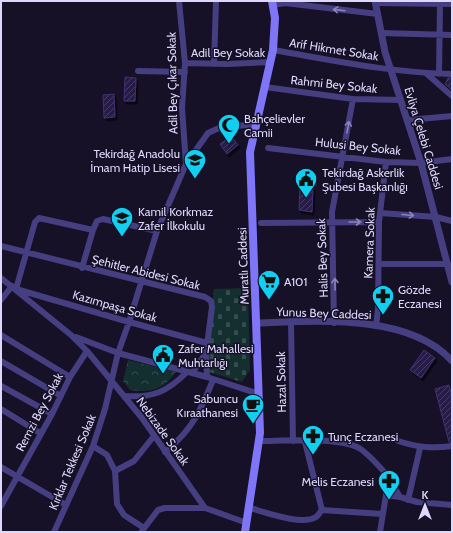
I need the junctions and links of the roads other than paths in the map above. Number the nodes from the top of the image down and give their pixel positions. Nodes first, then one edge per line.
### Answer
1 (179, 1) edge
2 (216, 1) edge
3 (375, 2) edge
4 (272, 3) edge
5 (452, 4) edge
6 (440, 5) junction
7 (378, 14) junction
8 (381, 34) junction
9 (452, 35) edge
10 (439, 36) junction
11 (273, 50) junction
12 (271, 62) junction
13 (185, 63) junction
14 (214, 64) junction
15 (390, 69) junction
16 (138, 71) dead end
17 (184, 72) junction
18 (427, 74) junction
19 (439, 74) junction
20 (452, 74) edge
21 (265, 87) junction
22 (452, 96) edge
23 (353, 99) junction
24 (400, 100) junction
25 (452, 116) edge
26 (408, 120) junction
27 (256, 124) junction
28 (268, 148) dead end
29 (343, 155) junction
30 (452, 159) edge
31 (386, 162) junction
32 (421, 163) junction
33 (186, 164) junction
34 (380, 213) junction
35 (436, 217) junction
36 (452, 221) edge
37 (331, 222) junction
38 (379, 222) junction
39 (261, 223) dead end
40 (93, 230) junction
41 (157, 231) junction
42 (1, 246) edge
43 (27, 253) junction
44 (380, 264) junction
45 (448, 264) junction
46 (82, 268) junction
47 (1, 278) edge
48 (141, 282) junction
49 (452, 282) edge
50 (14, 288) junction
51 (1, 300) edge
52 (130, 322) junction
53 (291, 322) junction
54 (257, 323) junction
55 (334, 323) junction
56 (376, 326) junction
57 (1, 335) edge
58 (71, 335) junction
59 (207, 343) junction
60 (87, 351) junction
61 (118, 353) junction
62 (206, 353) junction
63 (452, 360) edge
64 (1, 361) edge
65 (190, 373) junction
66 (70, 377) junction
67 (210, 379) junction
68 (112, 383) junction
69 (1, 386) edge
70 (259, 394) junction
71 (61, 396) junction
72 (124, 396) junction
73 (1, 409) edge
74 (52, 414) junction
75 (40, 433) junction
76 (154, 436) junction
77 (259, 441) junction
78 (293, 441) junction
79 (398, 441) dead end
80 (305, 442) junction
81 (93, 446) junction
82 (452, 446) edge
83 (420, 448) junction
84 (165, 452) junction
85 (1, 467) edge
86 (115, 471) junction
87 (386, 474) junction
88 (17, 477) junction
89 (386, 495) junction
90 (400, 497) junction
91 (408, 500) junction
92 (66, 505) junction
93 (452, 505) edge
94 (1, 506) edge
95 (204, 508) junction
96 (250, 508) junction
97 (322, 510) junction
98 (382, 514) junction
99 (247, 523) junction
100 (143, 530) edge
101 (54, 532) edge
102 (245, 532) edge
103 (380, 532) edge

1 - 13 street, Adil Bey Çıkar Sokak
2 - 14 street
3 - 6 street
3 - 7 street, Evliya Çelebi Caddesi
7 -> 4 street
4 - 11 main road, Muratlı Caddesi
5 - 6 street
6 - 10 street
7 - 8 street, Evliya Çelebi Caddesi
8 - 10 street
8 - 15 street, Evliya Çelebi Caddesi
9 - 10 street
10 - 19 street
11 - 12 main road, Muratlı Caddesi
11 - 15 street, Arif Hikmet Sokak
12 - 14 street, Adil Bey Sokak
12 - 21 main road, Muratlı Caddesi
13 - 14 street, Adil Bey Sokak
13 - 17 street, Adil Bey Çıkar Sokak
15 - 18 street, Arif Hikmet Sokak
15 - 24 street, Evliya Çelebi Caddesi
16 - 17 street
17 - 33 street, Adil Bey Çıkar Sokak
18 - 19 street, Arif Hikmet Sokak
18 - 22 street
19 - 20 street, Arif Hikmet Sokak
21 - 23 street, Rahmi Bey Sokak
21 - 27 main road, Muratlı Caddesi
23 - 24 street, Rahmi Bey Sokak
29 -> 23 street, Halis Bey Sokak
24 - 26 street, Evliya Çelebi Caddesi
25 - 26 street
26 - 32 street, Evliya Çelebi Caddesi
27 - 33 street, Adil Bey Çıkar Sokak
27 - 54 main road, Muratlı Caddesi
28 - 29 street, Hulusi Bey Sokak
29 - 31 street, Hulusi Bey Sokak
29 - 37 street, Halis Bey Sokak
30 - 32 street, Hulusi Bey Sokak
31 - 32 street, Hulusi Bey Sokak
31 - 34 street, Kamera Sokak
32 - 35 street, Evliya Çelebi Caddesi
33 - 41 street, Adil Bey Çıkar Sokak
34 -> 35 street
34 - 38 street, Kamera Sokak
35 - 36 street
35 - 45 street, Evliya Çelebi Caddesi
37 -> 38 street
37 - 39 street
55 -> 37 street, Halis Bey Sokak
38 - 44 street, Kamera Sokak
40 - 41 street
40 - 43 street
40 - 46 street
41 - 48 street, Adil Bey Çıkar Sokak
42 - 43 street, Şehitler Abidesi Sokak
43 - 46 street, Şehitler Abidesi Sokak
43 - 50 street
44 - 45 street
44 - 56 street, Kamera Sokak
45 - 49 street, Evliya Çelebi Caddesi
46 - 48 street, Şehitler Abidesi Sokak
47 - 50 street
48 - 52 street, Adil Bey Çıkar Sokak
48 - 59 street, Şehitler Abidesi Sokak
50 - 51 street
50 - 52 street, Kazımpaşa Sokak
50 - 58 street
52 - 59 street, Kazımpaşa Sokak
52 - 61 street, Adil Bey Çıkar Sokak
53 - 54 street, Yunus Bey Caddesi
53 - 55 street, Yunus Bey Caddesi
53 - 78 street, Hazal Sokak
54 - 70 main road, Muratlı Caddesi
55 - 56 street, Yunus Bey Caddesi
56 - 63 street, Yunus Bey Caddesi
57 - 66 street
58 - 60 street, Nebizade Sokak
58 - 61 street
59 - 62 street, Şehitler Abidesi Sokak
60 - 66 street, Remzi Bey Sokak
60 - 68 street, Nebizade Sokak
61 - 65 street
61 - 68 street, Kırklar Tekkesi Sokak
62 - 65 street
62 - 67 street, Şehitler Abidesi Sokak
64 - 71 street
65 - 67 street
65 - 72 street
66 - 71 street, Remzi Bey Sokak
67 - 70 street
67 - 84 street
68 - 72 street, Nebizade Sokak
68 - 81 street, Kırklar Tekkesi Sokak
69 - 74 street
70 - 77 main road, Muratlı Caddesi
71 - 74 street, Remzi Bey Sokak
72 - 76 street, Nebizade Sokak
73 - 75 street
74 - 75 street, Remzi Bey Sokak
75 - 88 street, Remzi Bey Sokak
76 - 84 street, Nebizade Sokak
76 - 86 street
77 - 78 street
77 - 96 main road, Muratlı Caddesi
78 - 80 street
79 - 83 street
80 - 87 street
80 - 97 street
81 - 86 street
81 - 92 street, Kırklar Tekkesi Sokak
82 - 83 street
83 - 91 street
84 - 95 street, Nebizade Sokak
85 - 88 street
86 - 100 street
87 - 89 street
87 - 90 street
88 - 92 street
88 - 94 street, Remzi Bey Sokak
89 - 90 street
89 - 98 street
90 - 91 street
91 - 93 street
92 - 101 street, Kırklar Tekkesi Sokak
95 - 99 street
95 - 100 street
96 - 97 street
96 - 99 main road, Muratlı Caddesi
97 - 98 street
98 - 103 street
99 - 102 main road, Muratlı Caddesi

